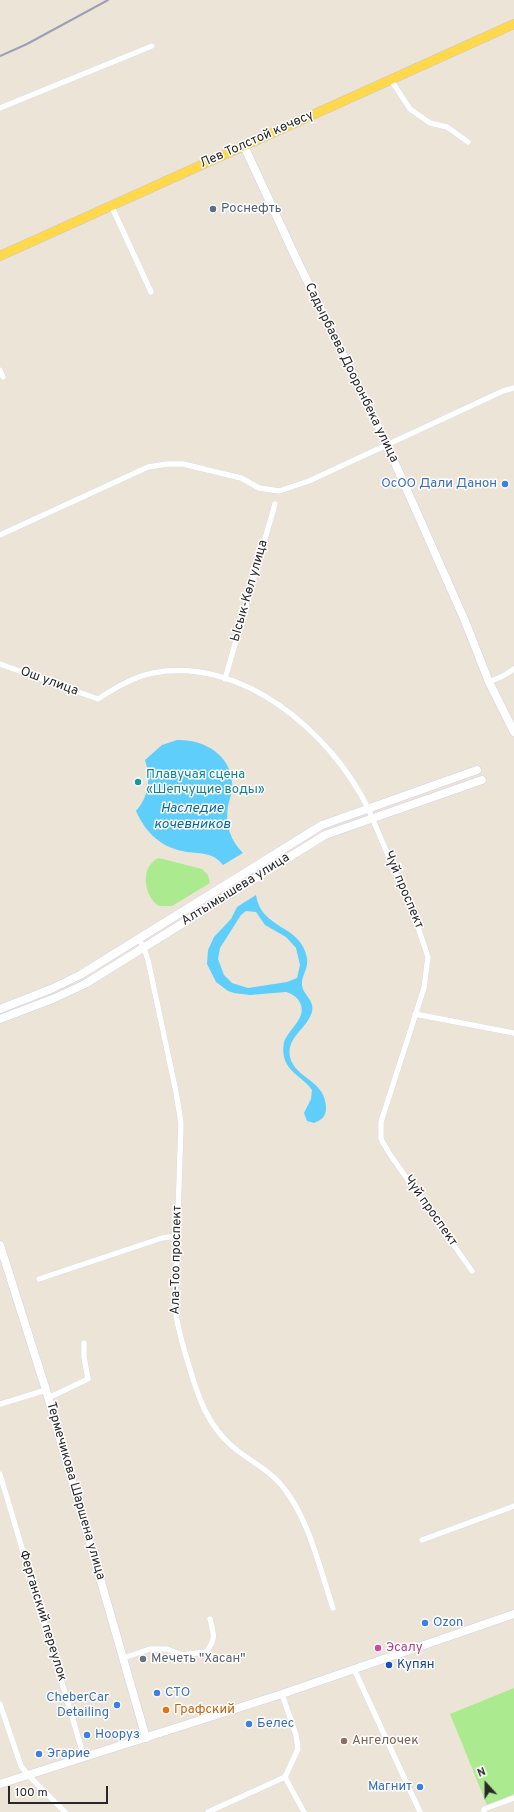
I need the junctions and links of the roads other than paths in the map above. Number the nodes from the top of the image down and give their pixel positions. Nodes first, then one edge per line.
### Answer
1 (514, 24) edge
2 (152, 46) dead end
3 (391, 80) junction
4 (0, 108) edge
5 (468, 142) dead end
6 (244, 146) junction
7 (111, 205) junction
8 (0, 256) edge
9 (152, 292) dead end
10 (0, 370) edge
11 (3, 377) dead end
12 (514, 388) edge
13 (387, 445) junction
14 (275, 504) dead end
15 (0, 535) edge
16 (0, 664) edge
17 (514, 669) edge
18 (225, 679) junction
19 (490, 682) junction
20 (98, 699) joint
21 (514, 732) edge
22 (477, 770) dead end
23 (482, 780) dead end
24 (368, 808) junction
25 (372, 818) junction
26 (139, 939) junction
27 (144, 948) junction
28 (0, 1009) edge
29 (415, 1014) junction
30 (0, 1019) edge
31 (514, 1034) edge
32 (177, 1236) junction
33 (0, 1245) edge
34 (472, 1271) dead end
35 (39, 1279) dead end
36 (84, 1343) dead end
37 (47, 1394) junction
38 (0, 1404) edge
39 (0, 1474) edge
40 (514, 1506) edge
41 (422, 1540) dead end
42 (333, 1608) dead end
43 (514, 1614) edge
44 (210, 1619) dead end
45 (122, 1658) junction
46 (354, 1669) junction
47 (282, 1694) junction
48 (0, 1704) edge
49 (146, 1738) junction
50 (84, 1758) junction
51 (28, 1775) junction
52 (285, 1777) junction
53 (0, 1784) edge
54 (514, 1798) edge
55 (65, 1812) edge
56 (208, 1812) edge
57 (304, 1812) edge
58 (420, 1812) edge
59 (484, 1812) edge

1 - 3 main road, Лев Толстой көчөсү
2 - 4 street
3 - 5 street
3 - 6 main road, Лев Толстой көчөсү
6 - 7 main road, Лев Толстой көчөсү
6 - 13 street, Садырбаева Дооронбека улица
7 - 8 main road, Лев Толстой көчөсү
7 - 9 street
10 - 11 street
12 - 13 street
13 - 15 street
13 - 19 street, Садырбаева Дооронбека улица
14 - 18 street, Ысык-Көл улица
16 - 20 street, Ош улица
17 - 19 street
18 - 20 street, Чүй проспект
18 - 24 street, Чүй проспект
19 - 21 street, Садырбаева Дооронбека улица
22 - 24 street, Алтымышева улица
23 - 25 street, Алтымышева улица
24 - 25 street, Чүй проспект
24 - 26 street, Алтымышева улица
25 - 27 street, Алтымышева улица
25 - 29 street, Чүй проспект
26 - 27 street, Ала-Тоо проспект
26 - 28 street, Алтымышева улица
27 - 30 street, Алтымышева улица
27 - 32 street, Ала-Тоо проспект
29 - 31 street
29 - 34 street, Чүй проспект
32 - 35 street
32 - 42 street, Ала-Тоо проспект
33 - 37 street, Термечикова Шаршена улица
36 - 37 street
37 - 38 street
37 - 45 street, Термечикова Шаршена улица
39 - 50 street, Ферганский переулок
40 - 41 street
43 - 46 street
44 - 45 street
45 - 49 street, Термечикова Шаршена улица
46 - 47 street
46 - 58 street
47 - 49 street
47 - 52 street
48 - 51 street
49 - 50 street
50 - 51 street
51 - 53 street
51 - 55 street
52 - 56 street
52 - 57 street
54 - 59 street

